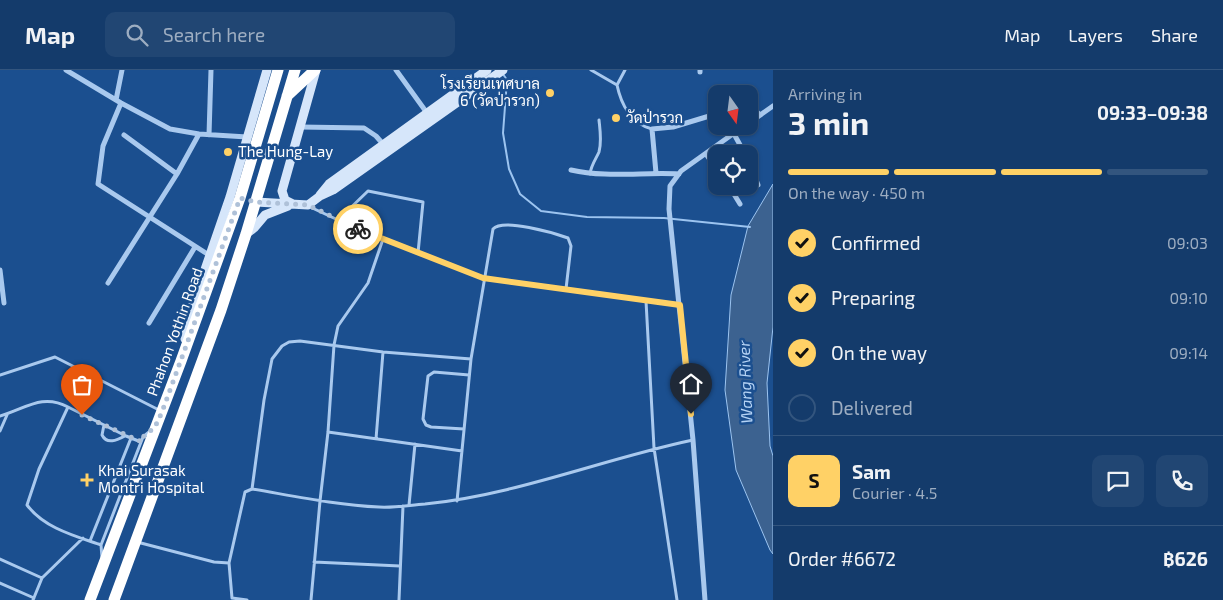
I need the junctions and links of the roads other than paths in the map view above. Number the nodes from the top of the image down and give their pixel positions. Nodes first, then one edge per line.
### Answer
1 (66, 70) edge
2 (122, 70) edge
3 (211, 70) edge
4 (267, 70) edge
5 (278, 70) edge
6 (295, 70) edge
7 (316, 70) edge
8 (396, 70) edge
9 (487, 70) edge
10 (591, 70) edge
11 (625, 70) edge
12 (501, 72) edge
13 (617, 86) junction
14 (287, 97) junction
15 (119, 102) junction
16 (773, 106) edge
17 (427, 113) junction
18 (760, 115) edge
19 (708, 116) edge
20 (599, 120) dead end
21 (299, 127) junction
22 (652, 129) junction
23 (124, 134) dead end
24 (199, 134) junction
25 (406, 134) junction
26 (209, 135) junction
27 (733, 135) edge
28 (248, 138) junction
29 (383, 144) junction
30 (706, 154) junction
31 (708, 157) edge
32 (571, 170) dead end
33 (656, 173) junction
34 (177, 174) junction
35 (590, 174) junction
36 (679, 174) junction
37 (734, 195) edge
38 (320, 196) junction
39 (240, 198) junction
40 (256, 202) junction
41 (293, 204) junction
42 (740, 204) dead end
43 (308, 205) junction
44 (149, 218) junction
45 (338, 220) junction
46 (246, 234) junction
47 (383, 239) junction
48 (195, 247) junction
49 (418, 253) junction
50 (208, 255) junction
51 (0, 270) edge
52 (483, 278) junction
53 (108, 283) dead end
54 (566, 289) junction
55 (646, 301) junction
56 (4, 303) dead end
57 (680, 305) junction
58 (150, 323) dead end
59 (334, 345) junction
60 (383, 352) junction
61 (471, 359) junction
62 (181, 361) junction
63 (0, 374) edge
64 (469, 375) junction
65 (68, 407) junction
66 (162, 412) junction
67 (7, 414) junction
68 (0, 416) edge
69 (104, 425) junction
70 (155, 427) junction
71 (464, 429) junction
72 (0, 431) edge
73 (328, 432) junction
74 (126, 436) junction
75 (131, 438) junction
76 (376, 439) junction
77 (693, 440) junction
78 (142, 442) junction
79 (415, 444) junction
80 (654, 448) junction
81 (462, 451) junction
82 (252, 489) junction
83 (320, 501) junction
84 (457, 501) junction
85 (409, 505) junction
86 (403, 506) junction
87 (83, 538) junction
88 (90, 541) junction
89 (136, 542) junction
90 (101, 545) junction
91 (0, 559) edge
92 (314, 562) junction
93 (228, 563) junction
94 (400, 566) junction
95 (102, 567) junction
96 (42, 578) junction
97 (0, 583) edge
98 (33, 599) edge
99 (90, 600) edge
100 (114, 600) edge
101 (246, 600) edge
102 (311, 600) edge
103 (399, 600) edge
104 (677, 600) edge
105 (705, 600) edge

1 - 15 street
2 - 15 street
3 - 26 street
4 - 28 main road
5 - 39 highway, Phahon Yothin Road
6 - 14 highway
7 - 14 highway
7 - 21 main road
8 - 17 street
9 - 17 main road
10 - 13 lane
11 - 13 lane
12 - 25 main road
13 - 22 lane
14 - 40 highway
15 - 24 street
15 - 44 street
16 - 18 street
17 - 25 main road
19 - 22 street
20 - 35 lane
21 - 29 street
21 - 41 main road
22 - 33 street
23 - 34 street
24 - 26 street
24 - 34 street
25 - 29 main road
25 - 38 main road
26 - 28 street
27 - 30 street
28 - 50 main road
29 - 38 main road
30 - 31 street
30 - 36 street
32 - 35 street
33 - 35 street
33 - 36 street
34 - 44 street
36 - 57 street
37 - 42 street
38 - 43 main road
39 - 40 highway
39 - 62 highway, Phahon Yothin Road
40 - 41 main road
40 - 46 highway
41 - 43 main road
41 - 46 main road
43 - 45 lane
44 - 48 street
44 - 53 street
45 - 47 lane
45 - 49 lane
46 - 89 highway
47 - 49 lane
47 - 59 lane
48 - 50 street
48 - 58 street
49 - 52 lane
50 - 62 main road
51 - 56 street
52 - 54 lane
52 - 54 lane
52 - 61 lane
54 - 55 lane
55 - 57 lane
55 - 80 lane
57 - 77 street
59 - 60 lane
59 - 73 lane
59 - 82 lane
60 - 61 lane
60 - 76 lane
61 - 64 lane
62 - 66 highway, Phahon Yothin Road
63 - 66 lane
64 - 71 lane
64 - 71 lane
65 - 67 lane
65 - 69 lane
65 - 87 lane
66 - 70 highway, Phahon Yothin Road
67 - 68 lane
67 - 72 lane
69 - 74 lane
69 - 74 lane
70 - 78 lane
70 - 95 highway, Phahon Yothin Road
71 - 81 lane
73 - 76 lane
73 - 83 lane
74 - 75 lane
75 - 78 lane
75 - 88 lane
76 - 79 lane
77 - 80 lane
77 - 105 street
78 - 90 lane
79 - 81 lane
79 - 85 lane
80 - 84 lane
80 - 104 lane
81 - 84 lane
82 - 83 lane
82 - 93 lane
83 - 86 lane
83 - 92 lane
84 - 85 lane
85 - 86 lane
86 - 94 lane
87 - 88 lane
87 - 96 lane
88 - 90 lane
89 - 93 lane
89 - 100 highway
90 - 95 lane
91 - 96 lane
92 - 94 lane
92 - 102 lane
93 - 101 lane
94 - 103 lane
95 - 99 highway, Phahon Yothin Road
96 - 98 lane
97 - 98 lane

